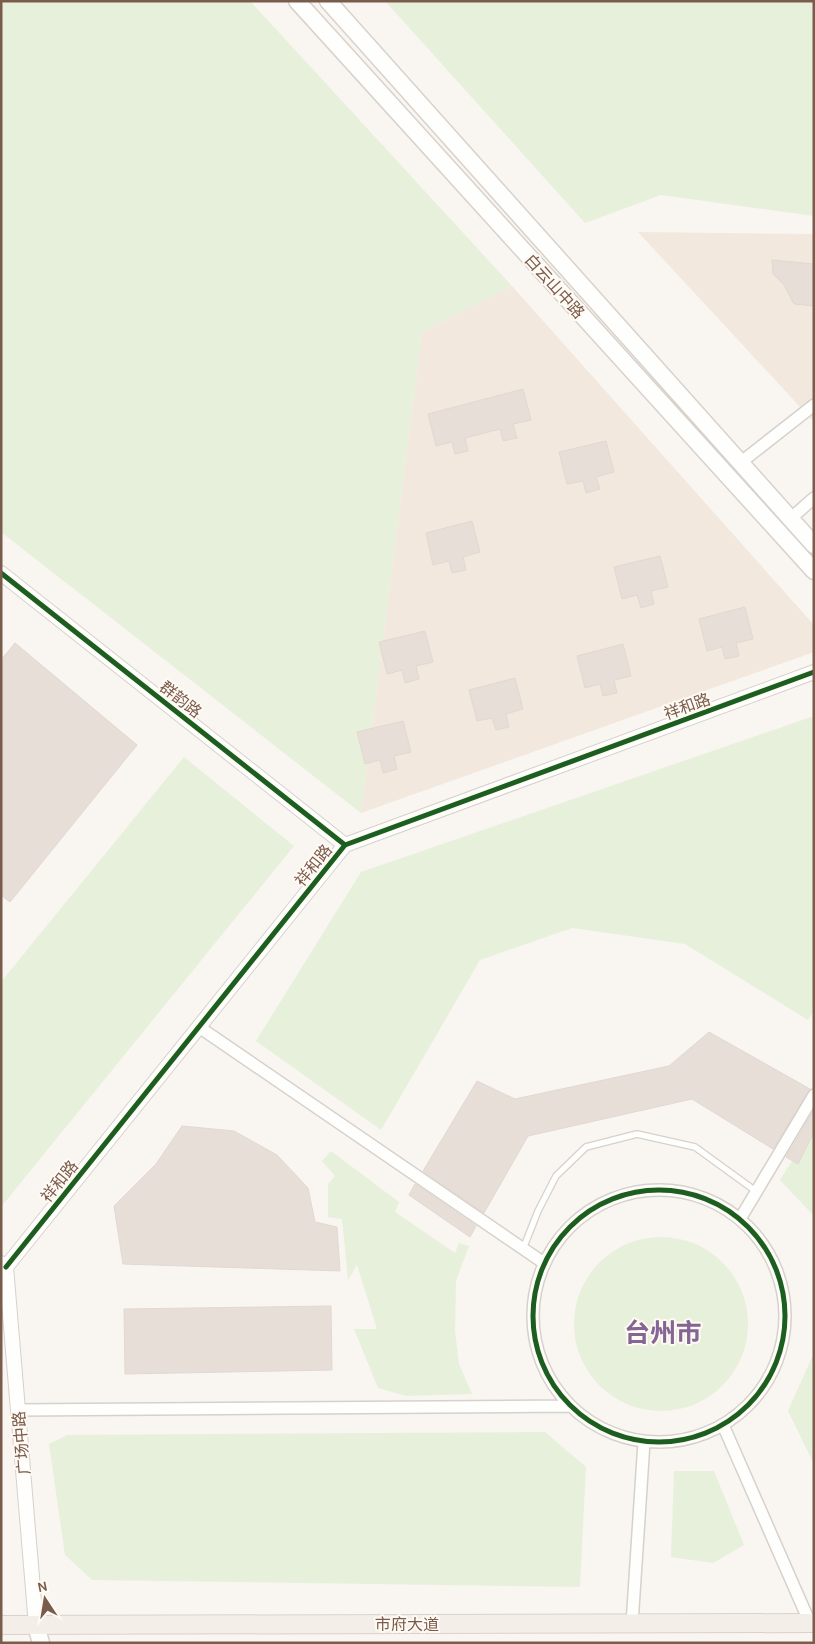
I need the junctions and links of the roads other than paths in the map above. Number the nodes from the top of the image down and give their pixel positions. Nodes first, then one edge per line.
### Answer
1 (297, 1) edge
2 (328, 1) edge
3 (814, 404) edge
4 (740, 463) junction
5 (814, 498) edge
6 (790, 519) junction
7 (814, 545) edge
8 (814, 570) edge
9 (3, 577) edge
10 (814, 672) edge
11 (345, 845) junction
12 (199, 1027) junction
13 (814, 1095) edge
14 (757, 1192) junction
15 (740, 1219) junction
16 (523, 1250) junction
17 (544, 1263) junction
18 (4, 1265) edge
19 (569, 1406) junction
20 (18, 1410) junction
21 (723, 1425) junction
22 (644, 1442) junction
23 (812, 1623) edge
24 (632, 1624) junction
25 (1, 1625) edge
26 (36, 1625) junction
27 (33, 1643) edge
28 (41, 1643) edge

1 - 8 main road, 白云山中路
2 - 4 main road, 白云山中路
3 - 4 street
4 - 6 main road, 白云山中路
5 - 6 street
6 - 7 main road, 白云山中路
9 - 11 street, 群韵路
10 - 11 street, 祥和路
11 - 12 street, 祥和路
12 - 16 street
12 - 18 street, 祥和路
13 - 14 street
14 - 15 street
14 - 16 lane
15 - 17 street
15 - 21 street
16 - 17 street
17 - 19 street
18 - 20 street, 广场中路
19 - 20 street
19 - 22 street
20 - 26 street, 广场中路
21 - 22 street
21 - 23 street
22 - 24 street
23 - 24 main road, 市府大道
24 - 26 main road, 市府大道
25 - 26 main road, 市府大道
26 - 27 main road
26 - 28 main road

